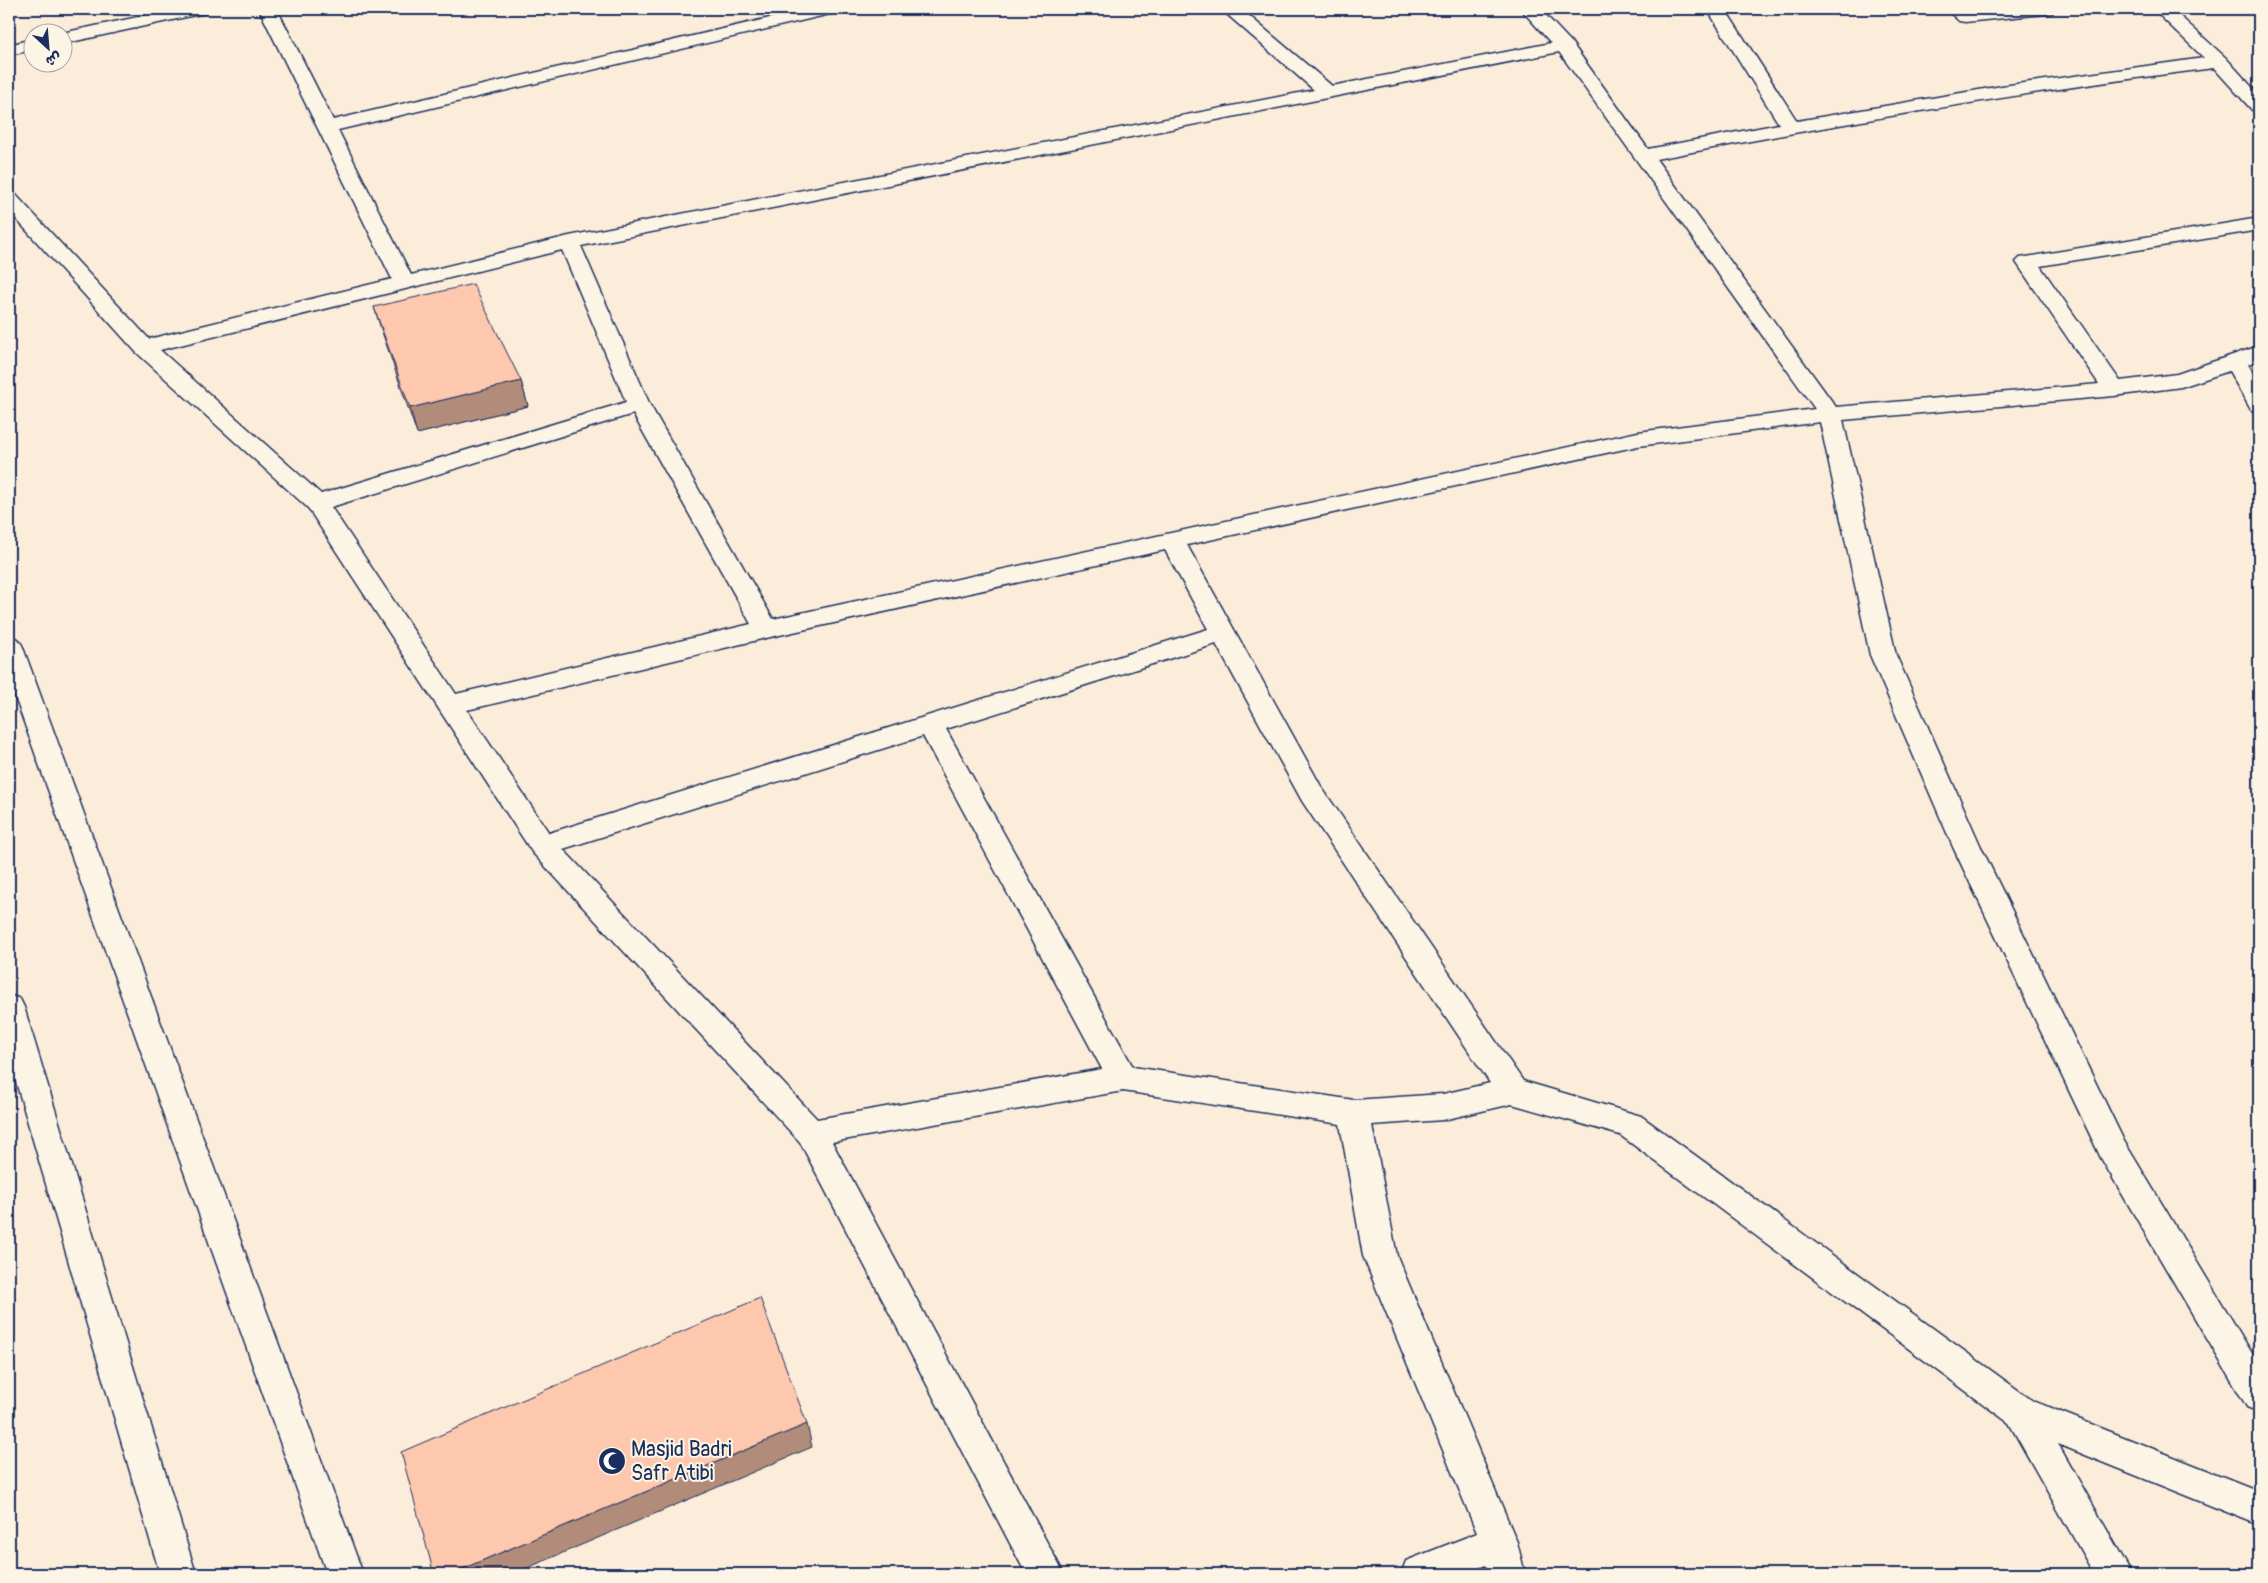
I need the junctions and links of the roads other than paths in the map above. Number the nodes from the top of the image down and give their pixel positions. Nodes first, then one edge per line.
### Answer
1 (200, 9) edge
2 (268, 9) edge
3 (830, 9) edge
4 (1230, 9) edge
5 (1530, 9) edge
6 (1716, 9) edge
7 (1955, 9) edge
8 (2046, 9) edge
9 (2162, 9) edge
10 (72, 37) edge
11 (1564, 46) junction
12 (22, 47) edge
13 (9, 50) edge
14 (2219, 62) junction
15 (1328, 92) junction
16 (2259, 106) edge
17 (1791, 126) junction
18 (326, 127) junction
19 (1642, 156) junction
20 (9, 199) edge
21 (2259, 224) edge
22 (569, 242) junction
23 (405, 283) junction
24 (144, 347) junction
25 (2259, 353) edge
26 (2235, 361) junction
27 (2114, 389) junction
28 (639, 406) junction
29 (2259, 406) edge
30 (1830, 414) junction
31 (317, 504) junction
32 (1172, 541) junction
33 (766, 629) junction
34 (1223, 633) junction
35 (9, 645) edge
36 (449, 705) junction
37 (931, 726) junction
38 (542, 845) junction
39 (9, 1007) edge
40 (1123, 1078) junction
41 (1512, 1091) junction
42 (1354, 1113) junction
43 (810, 1133) junction
44 (2259, 1396) edge
45 (2021, 1412) junction
46 (2259, 1508) edge
47 (1503, 1558) edge
48 (178, 1574) edge
49 (345, 1574) edge
50 (1046, 1574) edge
51 (1419, 1574) edge
52 (2114, 1574) edge

1 - 10 street
2 - 18 street
3 - 18 street
4 - 15 street
5 - 11 street
6 - 17 street
7 - 8 street
9 - 14 street
11 - 15 street
11 - 19 street
12 - 13 street
14 - 16 street
14 - 17 street
15 - 22 street
17 - 19 street
18 - 23 street
19 - 30 street
20 - 24 street
21 - 27 street
22 - 23 street
22 - 28 street
23 - 24 street
24 - 31 street
25 - 26 street
26 - 27 street
26 - 29 street
27 - 30 street
28 - 31 street
28 - 33 street
30 - 32 street
30 - 44 street
31 - 36 street
32 - 33 street
32 - 34 street
33 - 36 street
34 - 37 street
34 - 41 street
35 - 49 street
36 - 38 street
37 - 38 street
37 - 40 street
38 - 43 street
39 - 48 street
40 - 42 street
40 - 43 street
41 - 42 street
41 - 45 street
42 - 47 street
43 - 50 street
45 - 46 street
45 - 52 street
47 - 51 street

